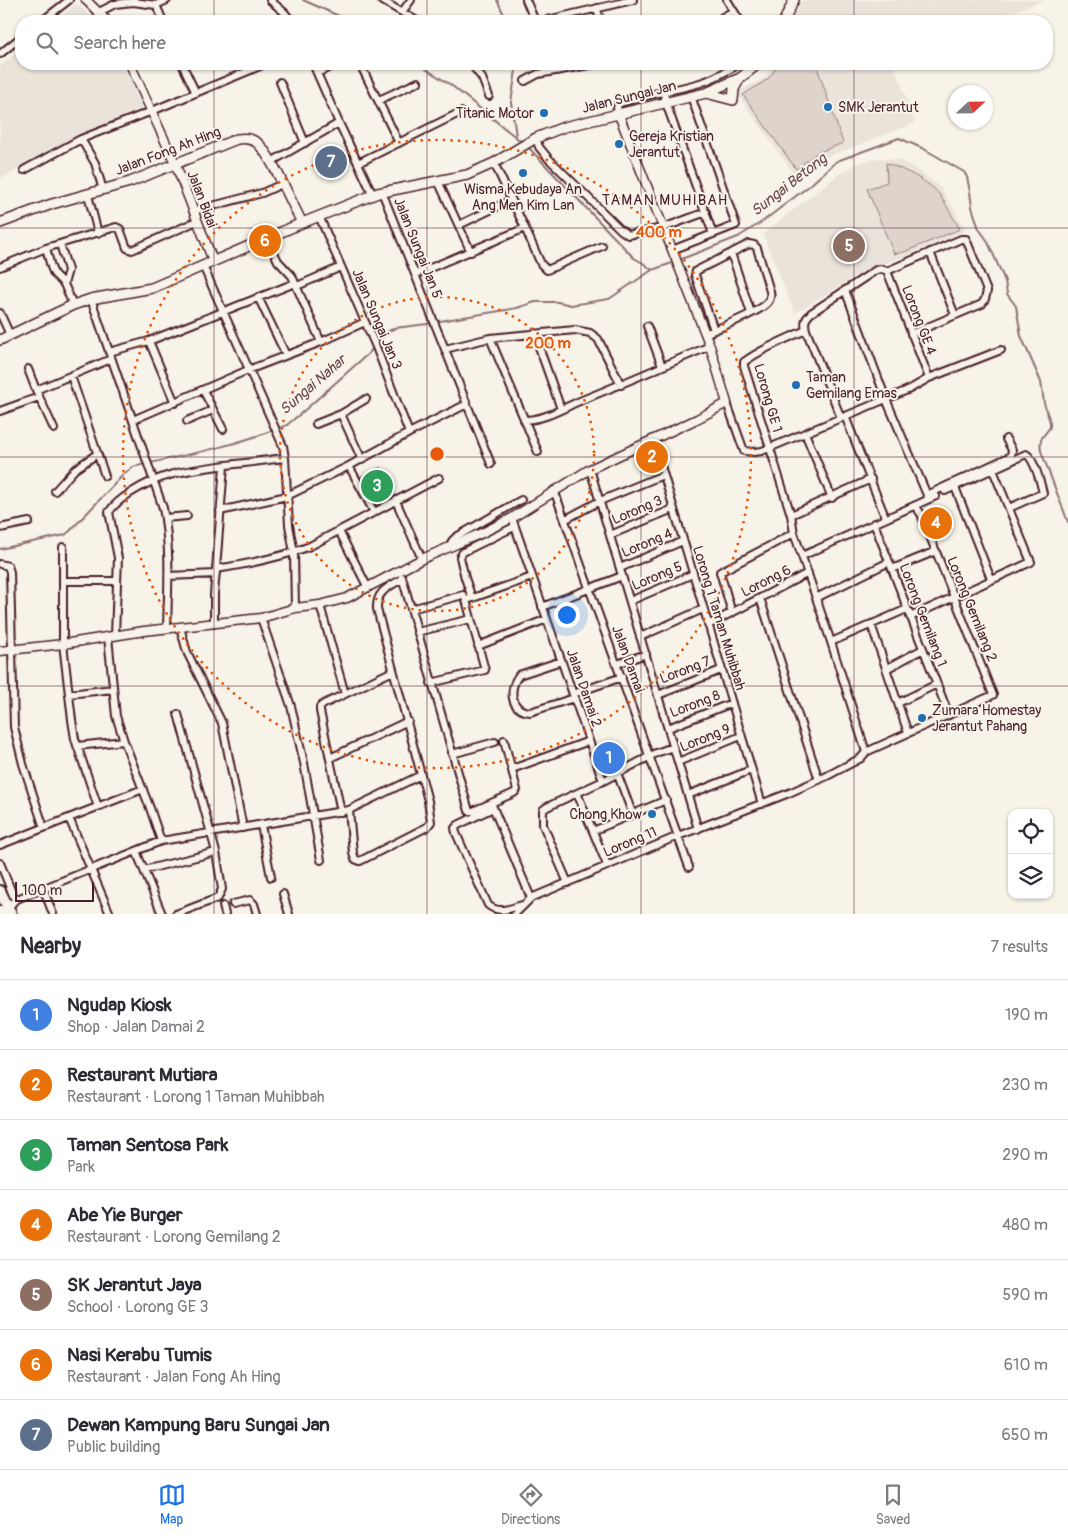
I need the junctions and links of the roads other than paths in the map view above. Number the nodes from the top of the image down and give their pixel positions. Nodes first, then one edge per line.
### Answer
1 (69, 0) edge
2 (86, 0) edge
3 (167, 0) edge
4 (270, 0) edge
5 (381, 0) edge
6 (411, 0) edge
7 (526, 0) edge
8 (633, 0) edge
9 (727, 0) edge
10 (794, 0) edge
11 (134, 1) edge
12 (107, 3) edge
13 (156, 5) junction
14 (597, 8) junction
15 (733, 11) junction
16 (99, 12) junction
17 (402, 12) junction
18 (50, 15) edge
19 (102, 15) edge
20 (160, 15) edge
21 (286, 15) edge
22 (407, 15) edge
23 (532, 15) edge
24 (568, 15) edge
25 (599, 15) edge
26 (726, 15) edge
27 (736, 15) edge
28 (787, 15) edge
29 (15, 42) edge
30 (0, 54) edge
31 (133, 70) edge
32 (185, 70) edge
33 (245, 70) edge
34 (316, 70) edge
35 (324, 70) edge
36 (363, 70) edge
37 (476, 70) edge
38 (561, 70) edge
39 (728, 70) edge
40 (750, 70) edge
41 (317, 73) junction
42 (740, 78) junction
43 (525, 81) dead end
44 (280, 82) dead end
45 (418, 82) dead end
46 (664, 92) junction
47 (196, 93) junction
48 (706, 93) junction
49 (489, 96) dead end
50 (691, 96) junction
51 (379, 100) junction
52 (666, 103) junction
53 (152, 111) junction
54 (461, 112) dead end
55 (619, 114) junction
56 (339, 123) junction
57 (81, 139) junction
58 (534, 139) junction
59 (305, 143) junction
60 (399, 143) junction
61 (271, 162) junction
62 (175, 163) junction
63 (358, 163) junction
64 (494, 163) junction
65 (24, 170) dead end
66 (438, 182) junction
67 (282, 184) junction
68 (103, 190) junction
69 (378, 193) junction
70 (88, 194) junction
71 (511, 200) junction
72 (193, 211) junction
73 (706, 212) junction
74 (319, 216) junction
75 (197, 221) junction
76 (0, 223) edge
77 (302, 223) junction
78 (459, 225) junction
79 (525, 228) junction
80 (663, 228) junction
81 (98, 233) junction
82 (714, 234) junction
83 (267, 238) junction
84 (60, 244) junction
85 (602, 246) dead end
86 (46, 248) junction
87 (673, 251) junction
88 (471, 252) junction
89 (930, 252) junction
90 (731, 253) junction
91 (213, 261) junction
92 (203, 266) junction
93 (0, 267) edge
94 (341, 267) junction
95 (887, 271) junction
96 (416, 274) junction
97 (64, 284) junction
98 (296, 284) junction
99 (845, 290) junction
100 (91, 298) junction
101 (258, 298) junction
102 (74, 305) junction
103 (222, 312) junction
104 (0, 313) edge
105 (751, 313) junction
106 (955, 315) junction
107 (365, 322) junction
108 (647, 326) dead end
109 (714, 330) junction
110 (806, 330) junction
111 (534, 333) junction
112 (705, 334) junction
113 (911, 334) junction
114 (10, 335) junction
115 (490, 338) junction
116 (0, 340) edge
117 (150, 341) junction
118 (321, 342) junction
119 (710, 346) junction
120 (445, 348) junction
121 (1001, 350) dead end
122 (110, 355) junction
123 (286, 355) junction
124 (662, 366) junction
125 (28, 369) dead end
126 (248, 370) junction
127 (71, 376) junction
128 (929, 378) junction
129 (621, 385) junction
130 (36, 390) junction
131 (203, 390) junction
132 (39, 397) junction
133 (366, 399) dead end
134 (886, 399) junction
135 (175, 403) junction
136 (727, 403) junction
137 (467, 404) junction
138 (561, 409) junction
139 (213, 410) junction
140 (0, 411) edge
141 (341, 414) junction
142 (843, 417) junction
143 (133, 420) junction
144 (524, 420) junction
145 (187, 421) dead end
146 (316, 424) dead end
147 (54, 429) dead end
148 (223, 429) dead end
149 (409, 433) junction
150 (805, 433) junction
151 (1006, 439) dead end
152 (653, 440) junction
153 (769, 448) junction
154 (538, 452) dead end
155 (97, 454) junction
156 (285, 458) junction
157 (362, 460) junction
158 (491, 464) dead end
159 (224, 466) junction
160 (349, 466) junction
161 (590, 469) junction
162 (993, 470) junction
163 (663, 475) junction
164 (105, 476) dead end
165 (438, 478) dead end
166 (871, 479) junction
167 (153, 481) junction
168 (955, 486) junction
169 (554, 490) junction
170 (55, 491) dead end
171 (287, 496) junction
172 (832, 498) junction
173 (522, 500) dead end
174 (396, 501) junction
175 (600, 501) junction
176 (914, 506) junction
177 (673, 508) junction
178 (1009, 508) junction
179 (220, 511) junction
180 (374, 512) junction
181 (884, 514) dead end
182 (791, 515) junction
183 (187, 516) dead end
184 (165, 518) junction
185 (512, 518) junction
186 (566, 519) junction
187 (29, 522) dead end
188 (874, 524) junction
189 (514, 527) junction
190 (0, 528) edge
191 (339, 532) junction
192 (794, 534) junction
193 (610, 535) junction
194 (683, 541) junction
195 (450, 546) junction
196 (63, 547) dead end
197 (936, 552) junction
198 (294, 553) junction
199 (802, 556) junction
200 (422, 559) junction
201 (0, 564) edge
202 (890, 565) junction
203 (620, 568) junction
204 (216, 572) junction
205 (808, 573) junction
206 (693, 574) junction
207 (401, 575) junction
208 (168, 576) junction
209 (622, 576) junction
210 (532, 577) junction
211 (992, 580) junction
212 (64, 581) junction
213 (117, 581) junction
214 (368, 588) junction
215 (590, 589) junction
216 (954, 597) junction
217 (760, 598) junction
218 (816, 598) junction
219 (469, 599) junction
220 (630, 601) junction
221 (320, 605) junction
222 (542, 607) junction
223 (295, 608) junction
224 (411, 609) junction
225 (703, 609) junction
226 (907, 609) junction
227 (732, 613) junction
228 (910, 617) junction
229 (262, 618) junction
230 (471, 619) junction
231 (547, 619) junction
232 (214, 624) junction
233 (871, 624) junction
234 (708, 625) junction
235 (180, 627) junction
236 (167, 628) junction
237 (417, 632) junction
238 (112, 636) junction
239 (640, 637) junction
240 (831, 642) junction
241 (64, 644) junction
242 (478, 646) junction
243 (923, 649) junction
244 (11, 650) junction
245 (0, 651) edge
246 (646, 654) junction
247 (561, 661) junction
248 (617, 664) junction
249 (886, 669) junction
250 (393, 670) junction
251 (722, 670) junction
252 (622, 677) junction
253 (431, 683) junction
254 (937, 684) junction
255 (113, 689) junction
256 (69, 694) junction
257 (345, 694) junction
258 (658, 694) junction
259 (993, 695) joint
260 (573, 696) junction
261 (898, 702) junction
262 (732, 703) junction
263 (178, 714) dead end
264 (949, 715) junction
265 (408, 721) junction
266 (668, 728) junction
267 (908, 733) junction
268 (741, 736) junction
269 (504, 740) dead end
270 (124, 741) junction
271 (589, 741) junction
272 (495, 742) dead end
273 (77, 746) junction
274 (673, 747) junction
275 (866, 752) junction
276 (452, 754) junction
277 (650, 757) junction
278 (330, 758) junction
279 (678, 762) junction
280 (512, 770) junction
281 (751, 770) junction
282 (617, 773) junction
283 (421, 775) junction
284 (819, 780) junction
285 (603, 781) junction
286 (143, 789) junction
287 (577, 793) junction
288 (688, 795) junction
289 (666, 800) junction
290 (762, 804) junction
291 (98, 806) junction
292 (492, 806) junction
293 (349, 810) junction
294 (341, 812) junction
295 (633, 815) junction
296 (312, 817) junction
297 (69, 818) junction
298 (261, 825) junction
299 (44, 828) junction
300 (243, 828) junction
301 (698, 829) junction
302 (593, 832) junction
303 (212, 833) junction
304 (678, 836) junction
305 (160, 841) junction
306 (0, 845) edge
307 (136, 850) junction
308 (216, 852) junction
309 (321, 860) dead end
310 (0, 863) edge
311 (607, 865) junction
312 (689, 867) dead end
313 (90, 869) junction
314 (144, 870) junction
315 (0, 874) edge
316 (271, 877) dead end
317 (6, 880) junction
318 (568, 883) junction
319 (43, 888) junction
320 (0, 891) edge
321 (282, 894) dead end
322 (530, 898) junction
323 (233, 904) dead end
324 (525, 904) junction
325 (223, 906) dead end
326 (7, 910) edge
327 (192, 911) edge
328 (54, 914) edge
329 (110, 914) edge
330 (162, 914) edge
331 (176, 914) edge
332 (225, 914) edge
333 (257, 914) edge
334 (288, 914) edge
335 (514, 914) edge

1 - 18 street
2 - 16 street
3 - 13 street
4 - 21 street
5 - 17 street
6 - 17 street
7 - 23 street
8 - 14 street
9 - 15 street
10 - 28 main road
11 - 12 street
11 - 13 street
12 - 16 street
13 - 20 street
14 - 24 street
14 - 25 street
15 - 26 street
15 - 27 street
16 - 19 street
17 - 22 street
29 - 30 street
31 - 53 street, Jalan Bidai
32 - 47 street
33 - 47 street
34 - 41 street, Jalan Sungai Jan 5
35 - 41 street
36 - 51 street
37 - 49 street
38 - 43 street
39 - 46 street
40 - 42 main road, Jalan Sungai Jan
41 - 56 street, Jalan Sungai Jan 5
42 - 48 main road, Jalan Sungai Jan
42 - 48 main road
44 - 59 street
45 - 51 street
46 - 52 street
46 - 55 street
47 - 53 street
48 - 50 main road, Jalan Sungai Jan
50 - 52 main road, Jalan Sungai Jan
50 - 82 street
51 - 60 street
52 - 55 main road, Jalan Sungai Jan
52 - 73 street
53 - 57 street
53 - 62 street, Jalan Bidai
54 - 60 street
55 - 58 main road, Jalan Sungai Jan
55 - 80 street
56 - 59 street
56 - 63 street, Jalan Sungai Jan 5
57 - 65 street
57 - 68 street
58 - 64 main road, Jalan Sungai Jan
58 - 80 street
59 - 61 street
60 - 63 street
61 - 62 main road, Jalan Fong Ah Hing
61 - 67 main road, Jalan Fong Ah Hing
62 - 68 main road, Jalan Fong Ah Hing
62 - 72 street, Jalan Bidai
63 - 69 street, Jalan Sungai Jan 5
64 - 66 main road, Jalan Sungai Jan
64 - 71 street
66 - 69 main road, Jalan Sungai Jan
66 - 78 street
67 - 72 street
67 - 77 main road, Jalan Fong Ah Hing
68 - 70 main road, Jalan Fong Ah Hing
69 - 74 main road, Jalan Sungai Jan
69 - 96 street, Jalan Sungai Jan 5
70 - 76 main road, Jalan Fong Ah Hing
70 - 81 street
71 - 78 street
71 - 79 street
72 - 75 street, Jalan Bidai
73 - 80 street
73 - 82 street
74 - 77 main road, Jalan Sungai Jan
74 - 94 street, Jalan Sungai Jan 3
75 - 81 street
75 - 91 street, Jalan Bidai
77 - 83 main road, Jalan Sungai Jan
78 - 88 street
79 - 85 street
79 - 88 street
80 - 87 street
81 - 84 street
82 - 87 street
83 - 91 main road, Jalan Sungai Jan
83 - 98 street
84 - 86 street
84 - 97 street
86 - 93 street
86 - 97 street
87 - 112 street
88 - 96 street
89 - 95 street
89 - 106 street
89 - 106 street
90 - 105 street
90 - 105 street
90 - 109 street
91 - 92 main road, Jalan Sungai Jan
92 - 100 main road, Jalan Sungai Jan
92 - 103 street
94 - 98 street
94 - 107 street, Jalan Sungai Jan 3
95 - 99 street
95 - 113 street, Lorong GE 4
96 - 120 street, Jalan Sungai Jan 5
97 - 102 street
98 - 101 street
98 - 118 street
99 - 110 street
99 - 134 street
100 - 102 main road, Jalan Sungai Jan
100 - 122 street
101 - 103 street
101 - 123 street
102 - 114 main road, Jalan Sungai Jan
103 - 117 street
103 - 126 street
104 - 114 street
105 - 109 street
106 - 113 street
107 - 118 street
107 - 149 street, Jalan Sungai Jan 3
108 - 124 street
109 - 112 street
110 - 142 street
110 - 153 street, Lorong GE 1
111 - 115 street
111 - 129 street
111 - 138 street
112 - 119 street
113 - 128 street, Lorong GE 4
114 - 116 main road, Jalan Sungai Jan
115 - 120 street
115 - 144 street
117 - 122 street
117 - 135 street
118 - 123 street
119 - 124 street
119 - 136 street
120 - 137 street, Jalan Sungai Jan 5
121 - 128 street
122 - 127 street
122 - 143 street
123 - 126 street
124 - 129 street
125 - 130 street
126 - 131 street
126 - 156 street
127 - 130 street
127 - 155 street
128 - 134 street
129 - 138 street
130 - 132 street
131 - 135 street
131 - 139 street
132 - 140 street
132 - 147 street
133 - 141 street
134 - 142 street
134 - 151 street
135 - 143 street
136 - 152 street
136 - 153 street
137 - 149 street
137 - 158 street, Jalan Sungai Jan 5
138 - 144 street
139 - 145 street
139 - 148 street
141 - 146 street
141 - 157 street
142 - 150 street
142 - 166 street
143 - 167 street
144 - 154 street
149 - 157 street
150 - 153 street
150 - 172 street
152 - 161 street
152 - 163 street, Lorong 1 Taman Muhibbah
153 - 182 street
155 - 164 street
155 - 170 street
156 - 159 street
156 - 171 street
157 - 160 street
159 - 167 street
159 - 179 street
160 - 171 street
160 - 180 street
161 - 169 street
161 - 175 street
162 - 168 street
162 - 178 street
162 - 178 street
163 - 175 street
163 - 177 street, Lorong 1 Taman Muhibbah
165 - 174 street
166 - 172 street
166 - 181 street
167 - 184 street
167 - 213 street
168 - 176 street
168 - 211 street
169 - 185 street
169 - 186 street, Jalan Damai
171 - 179 street
171 - 198 street
172 - 182 street
173 - 195 street
174 - 180 street
174 - 200 street
175 - 186 street
175 - 193 street
176 - 188 street
176 - 197 street, Lorong Gemilang 2
177 - 193 street, Lorong 3
177 - 194 street, Lorong 1 Taman Muhibbah
178 - 211 street
179 - 204 street
180 - 191 street
182 - 192 street
183 - 184 street
184 - 208 street
185 - 189 street, Jalan Damai 2
185 - 195 street
186 - 215 street, Jalan Damai
187 - 190 street
188 - 199 street
188 - 202 street, Lorong Gemilang 1
189 - 210 street, Jalan Damai 2
189 - 219 street
191 - 198 street
191 - 214 street
192 - 199 street
192 - 227 street
193 - 203 street
194 - 203 street, Lorong 4
194 - 206 street, Lorong 1 Taman Muhibbah
195 - 200 street
196 - 212 street
197 - 202 street
197 - 216 street, Lorong Gemilang 2
198 - 204 street
198 - 223 street
199 - 205 street
200 - 207 street
201 - 244 street
202 - 218 street
202 - 226 street, Lorong Gemilang 1
203 - 209 street
204 - 208 street
204 - 232 street
205 - 217 street, Lorong 6
205 - 218 street
206 - 220 street, Lorong 5
206 - 225 street, Lorong 1 Taman Muhibbah
207 - 214 street
207 - 224 street
207 - 250 street
208 - 236 street
209 - 215 street
209 - 220 street
210 - 219 street
210 - 222 street, Jalan Damai 2
211 - 216 street
212 - 213 street
212 - 241 street
213 - 238 street
214 - 221 street
215 - 222 street
215 - 248 street, Jalan Damai
216 - 228 street
216 - 259 street, Lorong Gemilang 2
217 - 227 street, Lorong 6
217 - 284 street
218 - 240 street
219 - 224 street
219 - 230 street
220 - 239 street
221 - 223 street
221 - 257 street
222 - 231 street, Jalan Damai 2
223 - 229 street
224 - 237 street
225 - 234 street, Lorong 1 Taman Muhibbah
225 - 239 street
226 - 228 street, Lorong Gemilang 1
226 - 233 street
227 - 234 street, Lorong 6
228 - 243 street, Lorong Gemilang 1
229 - 232 street
229 - 296 street
230 - 237 street
230 - 242 street
231 - 242 street
231 - 247 street, Jalan Damai 2
232 - 235 street
233 - 240 street
233 - 249 street
234 - 251 street, Lorong 1 Taman Muhibbah
235 - 236 street
235 - 300 street
236 - 238 street
237 - 253 street
238 - 241 street
238 - 255 street
239 - 246 street
240 - 275 street
241 - 244 street
241 - 256 street
242 - 253 street
243 - 249 street
243 - 254 street, Lorong Gemilang 1
244 - 245 street
244 - 299 street
246 - 248 street
246 - 258 street
247 - 260 street, Jalan Damai 2
247 - 260 street
248 - 252 street, Jalan Damai
249 - 261 street
250 - 257 street
250 - 265 street
251 - 258 street, Lorong 7
251 - 262 street, Lorong 1 Taman Muhibbah
252 - 260 street
252 - 277 street, Jalan Damai
253 - 276 street
254 - 261 street
254 - 264 street, Lorong Gemilang 1
255 - 256 street
255 - 270 street
256 - 273 street
257 - 278 street
258 - 266 street
259 - 264 street, Lorong 11
260 - 271 street, Jalan Damai 2
261 - 267 street
262 - 266 street, Lorong 8
262 - 268 street, Lorong 1 Taman Muhibbah
263 - 303 street
264 - 267 street, Lorong 11
265 - 278 street
265 - 283 street
266 - 274 street
267 - 275 street, Lorong 11
268 - 279 street, Lorong 9
268 - 281 street, Lorong 1 Taman Muhibbah
269 - 280 street
270 - 273 street
270 - 286 street
271 - 280 street
271 - 285 street, Jalan Damai 2
272 - 276 street
273 - 291 street
274 - 277 street
274 - 279 street
275 - 284 street, Lorong 11
276 - 292 street
277 - 282 street
277 - 289 street, Jalan Damai
278 - 294 street
279 - 288 street
280 - 292 street
281 - 288 street
281 - 290 street, Lorong 1 Taman Muhibbah
282 - 285 street
282 - 295 street
283 - 293 street
283 - 293 street
284 - 290 street, Lorong 11
285 - 287 street
286 - 291 street
286 - 305 street
287 - 302 street
287 - 318 street
288 - 301 street
289 - 295 street
289 - 304 street, Jalan Damai
290 - 301 street, Lorong 11
291 - 297 street
292 - 322 street
292 - 324 street
293 - 294 street
294 - 296 street
295 - 302 street
296 - 298 street
296 - 309 street
297 - 299 street
297 - 313 street
298 - 300 street
298 - 316 street
299 - 306 street
300 - 303 street
301 - 304 street, Lorong 11
302 - 311 street
303 - 305 street
303 - 308 street
304 - 311 street, Lorong 11
304 - 312 street, Jalan Damai
305 - 307 street
307 - 313 street
307 - 314 street
308 - 314 street
308 - 327 street
310 - 317 street
311 - 318 street, Lorong 11
313 - 319 street
313 - 329 street
314 - 330 street
315 - 317 street
317 - 326 street
318 - 322 street, Lorong 11
319 - 326 street
319 - 328 street
320 - 326 main road
321 - 334 street
322 - 324 street, Lorong 11
323 - 333 street
324 - 335 street, Lorong 11
325 - 332 street
327 - 331 street

